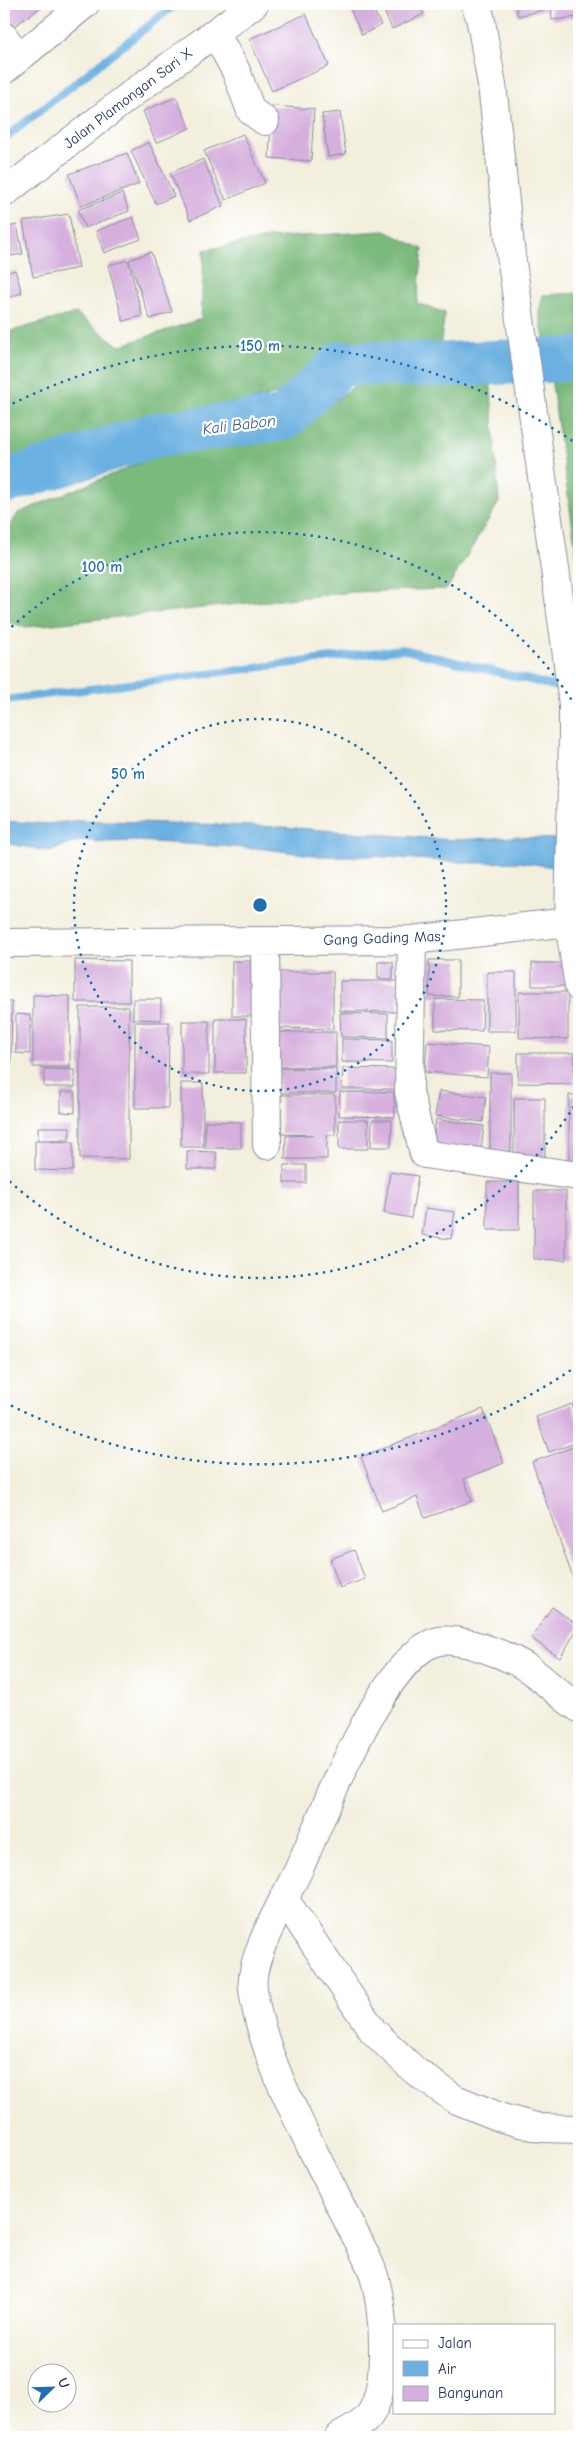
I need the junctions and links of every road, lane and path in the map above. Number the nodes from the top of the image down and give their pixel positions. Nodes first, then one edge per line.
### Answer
1 (85, 4) edge
2 (254, 4) edge
3 (475, 4) edge
4 (215, 33) junction
5 (8, 55) edge
6 (265, 121) dead end
7 (4, 193) edge
8 (569, 633) edge
9 (575, 745) edge
10 (574, 922) edge
11 (412, 940) junction
12 (265, 941) junction
13 (4, 943) edge
14 (579, 986) edge
15 (267, 1146) dead end
16 (579, 1176) edge
17 (579, 1708) edge
18 (285, 1900) junction
19 (579, 2130) edge
20 (339, 2437) edge

1 - 5 street
2 - 4 street, Jalan Plamongan Sari X
3 - 8 street
4 - 6 street
4 - 7 street, Jalan Plamongan Sari X
8 - 9 street
9 - 10 street
10 - 11 street, Gang Gading Mas
10 - 14 street
11 - 12 street, Gang Gading Mas
11 - 16 street
12 - 13 street, Gang Gading Mas
12 - 15 street
17 - 18 street
18 - 19 street
18 - 20 street

